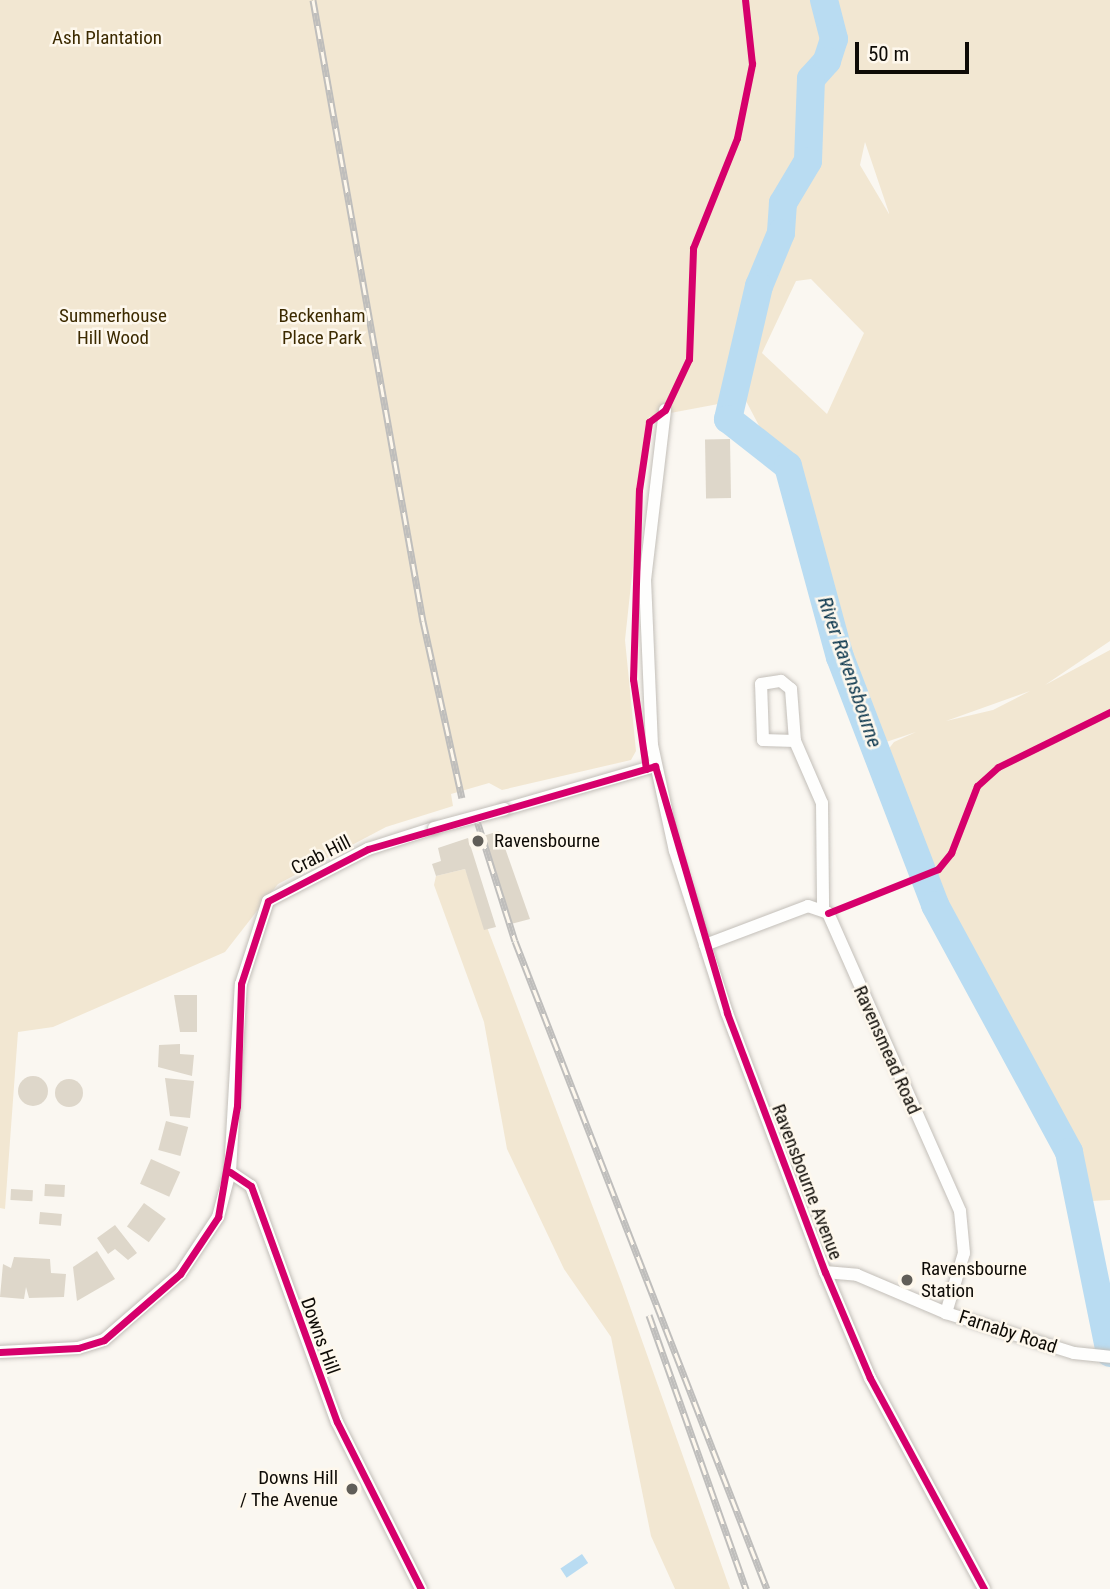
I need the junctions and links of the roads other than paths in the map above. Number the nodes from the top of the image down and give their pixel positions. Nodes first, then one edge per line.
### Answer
1 (665, 410) dead end
2 (794, 741) junction
3 (655, 766) junction
4 (823, 907) junction
5 (705, 945) junction
6 (230, 1172) junction
7 (825, 1272) junction
8 (946, 1313) junction
9 (0, 1352) edge
10 (1110, 1357) edge
11 (421, 1589) edge
12 (984, 1589) edge

1 - 3 street, Ravensbourne Avenue
2 - 2 street
2 - 4 street
3 - 5 street, Ravensbourne Avenue
3 - 6 street, Crab Hill, bridge
4 - 5 street
4 - 8 street, Ravensmead Road
5 - 7 street, Ravensbourne Avenue
6 - 9 street, Crab Hill
6 - 11 street, Downs Hill
7 - 8 street, Farnaby Road
7 - 12 street, Ravensbourne Avenue
8 - 10 street, Farnaby Road

